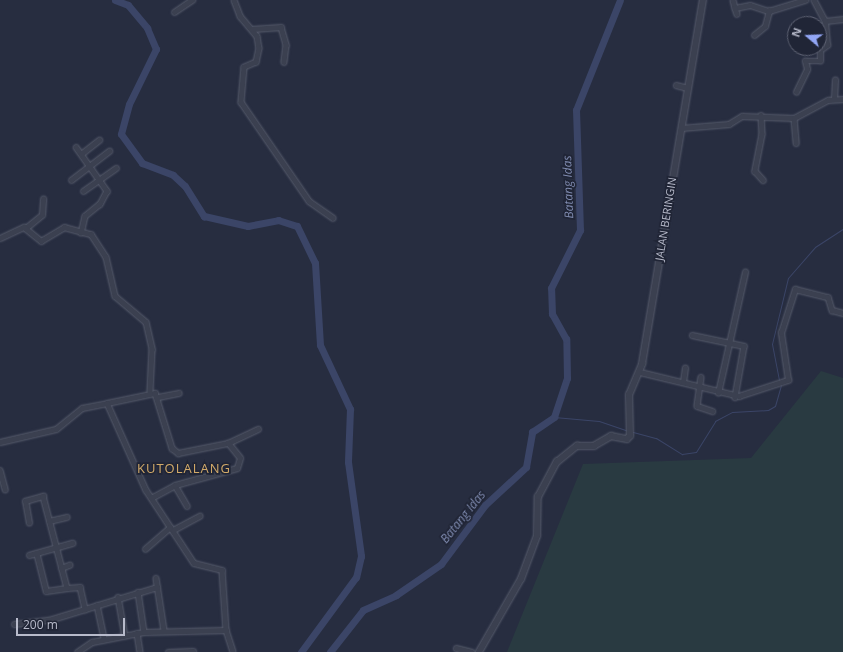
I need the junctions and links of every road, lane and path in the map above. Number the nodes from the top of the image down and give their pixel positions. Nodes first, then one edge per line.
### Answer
1 (192, 0) edge
2 (234, 0) edge
3 (703, 0) edge
4 (733, 0) edge
5 (805, 0) edge
6 (814, 0) edge
7 (735, 8) junction
8 (769, 11) junction
9 (174, 12) dead end
10 (737, 14) dead end
11 (822, 16) edge
12 (843, 19) edge
13 (827, 21) edge
14 (252, 29) junction
15 (754, 35) dead end
16 (820, 56) edge
17 (284, 62) dead end
18 (835, 80) dead end
19 (676, 85) dead end
20 (688, 88) junction
21 (796, 92) dead end
22 (834, 99) junction
23 (843, 99) edge
24 (761, 115) junction
25 (794, 118) junction
26 (681, 128) junction
27 (99, 140) dead end
28 (796, 143) dead end
29 (76, 147) dead end
30 (109, 151) dead end
31 (81, 154) junction
32 (90, 166) junction
33 (116, 168) dead end
34 (99, 179) junction
35 (71, 180) dead end
36 (763, 180) dead end
37 (83, 191) dead end
38 (43, 199) dead end
39 (332, 218) dead end
40 (27, 228) junction
41 (81, 233) junction
42 (0, 238) edge
43 (745, 272) dead end
44 (843, 313) edge
45 (692, 335) dead end
46 (728, 342) junction
47 (685, 368) dead end
48 (640, 372) junction
49 (701, 378) dead end
50 (683, 382) junction
51 (701, 388) junction
52 (150, 392) junction
53 (179, 393) dead end
54 (718, 393) junction
55 (158, 397) junction
56 (735, 397) junction
57 (107, 403) junction
58 (712, 412) dead end
59 (258, 429) dead end
60 (0, 442) edge
61 (228, 443) junction
62 (0, 470) edge
63 (175, 485) junction
64 (5, 489) dead end
65 (151, 498) junction
66 (187, 506) dead end
67 (199, 516) dead end
68 (67, 517) dead end
69 (50, 521) junction
70 (29, 524) dead end
71 (172, 529) junction
72 (72, 543) dead end
73 (56, 548) junction
74 (145, 549) dead end
75 (37, 554) junction
76 (29, 555) dead end
77 (69, 566) dead end
78 (61, 568) junction
79 (156, 578) dead end
80 (157, 587) junction
81 (67, 588) junction
82 (138, 592) junction
83 (118, 597) junction
84 (97, 605) junction
85 (84, 609) junction
86 (14, 624) dead end
87 (164, 630) junction
88 (226, 630) junction
89 (144, 632) junction
90 (137, 633) junction
91 (125, 635) junction
92 (104, 639) junction
93 (456, 648) dead end
94 (233, 650) dead end
95 (184, 651) edge
96 (193, 651) edge
97 (77, 652) edge
98 (140, 652) edge
99 (168, 652) edge
100 (472, 652) edge
101 (479, 652) edge

1 - 9 street
2 - 14 street
3 - 20 street, JALAN BERINGIN
4 - 7 street
5 - 8 street
6 - 11 street
7 - 8 street
7 - 10 street
8 - 15 street
12 - 13 street
14 - 17 street
14 - 39 street
16 - 21 street
18 - 22 street
19 - 20 street
20 - 26 street, JALAN BERINGIN
22 - 23 street
22 - 25 street
24 - 25 street
24 - 26 street
24 - 36 street
25 - 28 street
26 - 48 street, JALAN BERINGIN
27 - 31 street
29 - 31 street
30 - 32 street
31 - 32 street
32 - 34 street
32 - 35 street
33 - 34 street
34 - 37 street
34 - 41 street
38 - 40 street
40 - 41 street
40 - 42 street
41 - 52 street
43 - 46 street
44 - 56 street
45 - 46 street
46 - 54 street
46 - 56 street
47 - 50 street
48 - 50 street
48 - 101 street, JALAN BERINGIN
49 - 51 street
50 - 51 street
51 - 54 street
51 - 58 street
52 - 55 street
52 - 57 street
53 - 55 street
54 - 56 street
55 - 61 street
57 - 60 street
57 - 65 street
59 - 61 street
61 - 63 street
62 - 64 street
63 - 65 street
63 - 66 street
65 - 71 street
67 - 71 street
68 - 69 street
69 - 70 street
69 - 73 street
71 - 74 street
71 - 88 street
72 - 73 street
73 - 75 street
73 - 78 street
75 - 76 street
75 - 81 street
77 - 78 street
78 - 81 street
79 - 80 street
80 - 82 street
80 - 87 street
81 - 85 street
82 - 83 street
82 - 89 street
83 - 84 street
83 - 91 street
84 - 85 street
84 - 92 street
85 - 86 street
87 - 88 street
87 - 89 street
88 - 94 street
89 - 90 street
90 - 91 street
90 - 98 street
91 - 92 street
92 - 97 street
93 - 100 street
95 - 96 street
95 - 99 street

